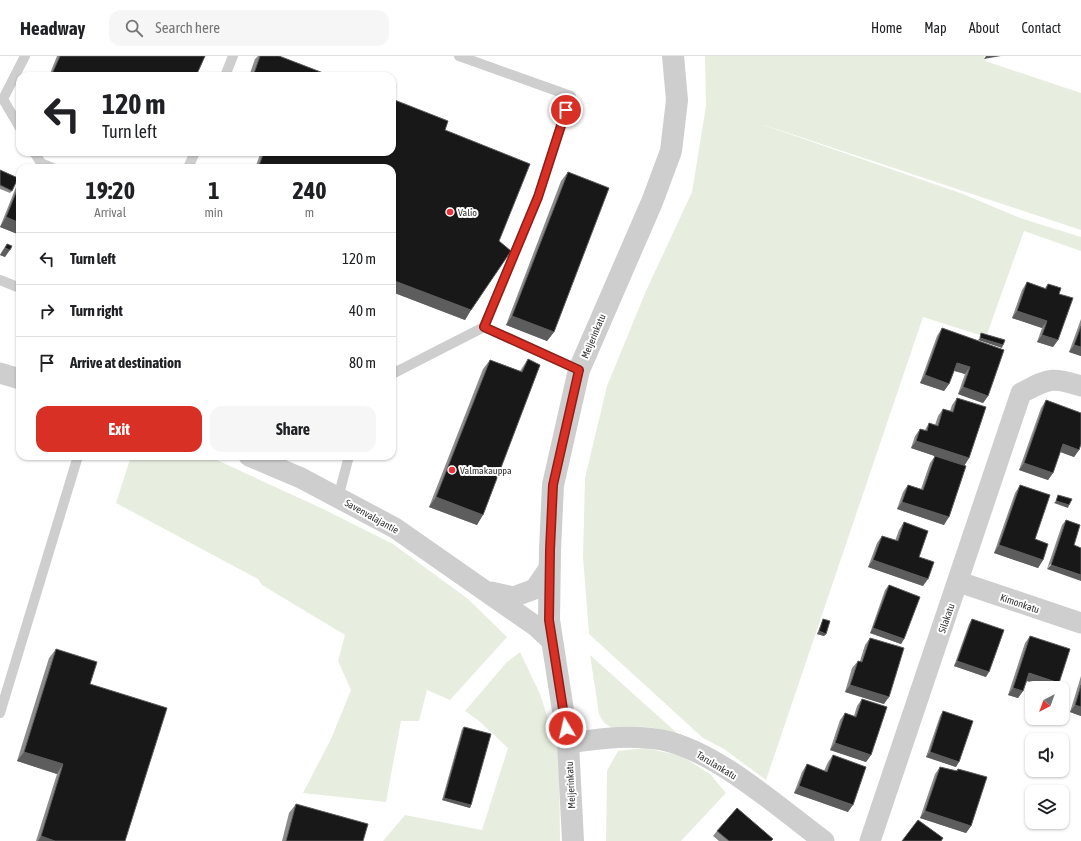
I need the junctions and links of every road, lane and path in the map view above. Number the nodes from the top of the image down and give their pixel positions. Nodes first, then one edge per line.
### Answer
1 (25, 56) edge
2 (233, 56) edge
3 (459, 56) edge
4 (673, 56) edge
5 (17, 72) edge
6 (227, 72) edge
7 (16, 74) edge
8 (16, 121) edge
9 (37, 156) edge
10 (43, 164) edge
11 (0, 280) edge
12 (16, 286) edge
13 (484, 327) junction
14 (579, 370) junction
15 (396, 372) edge
16 (0, 373) edge
17 (16, 378) edge
18 (1081, 386) edge
19 (77, 460) edge
20 (258, 460) edge
21 (348, 460) edge
22 (338, 498) junction
23 (550, 567) junction
24 (959, 582) junction
25 (486, 591) junction
26 (1081, 623) edge
27 (552, 641) junction
28 (0, 713) edge
29 (568, 743) junction
30 (573, 841) edge
31 (824, 841) edge
32 (870, 841) edge

1 - 5 lane
2 - 6 lane
3 - 13 lane
4 - 14 street, Meijerinkatu
7 - 8 lane
9 - 10 lane
11 - 12 lane
13 - 14 lane
13 - 15 lane
14 - 23 street, Meijerinkatu
16 - 17 street
18 - 24 street, Silakatu
19 - 28 lane
20 - 22 street, Savenvalajantie
21 - 22 lane
22 - 25 street, Savenvalajantie
23 - 25 street, Savenvalajantie
23 - 27 street, Meijerinkatu
24 - 26 street, Kimonkatu
24 - 32 street, Silakatu
25 - 27 street, Savenvalajantie
27 - 29 street, Meijerinkatu
29 - 30 street, Meijerinkatu
29 - 31 street, Tarulankatu

